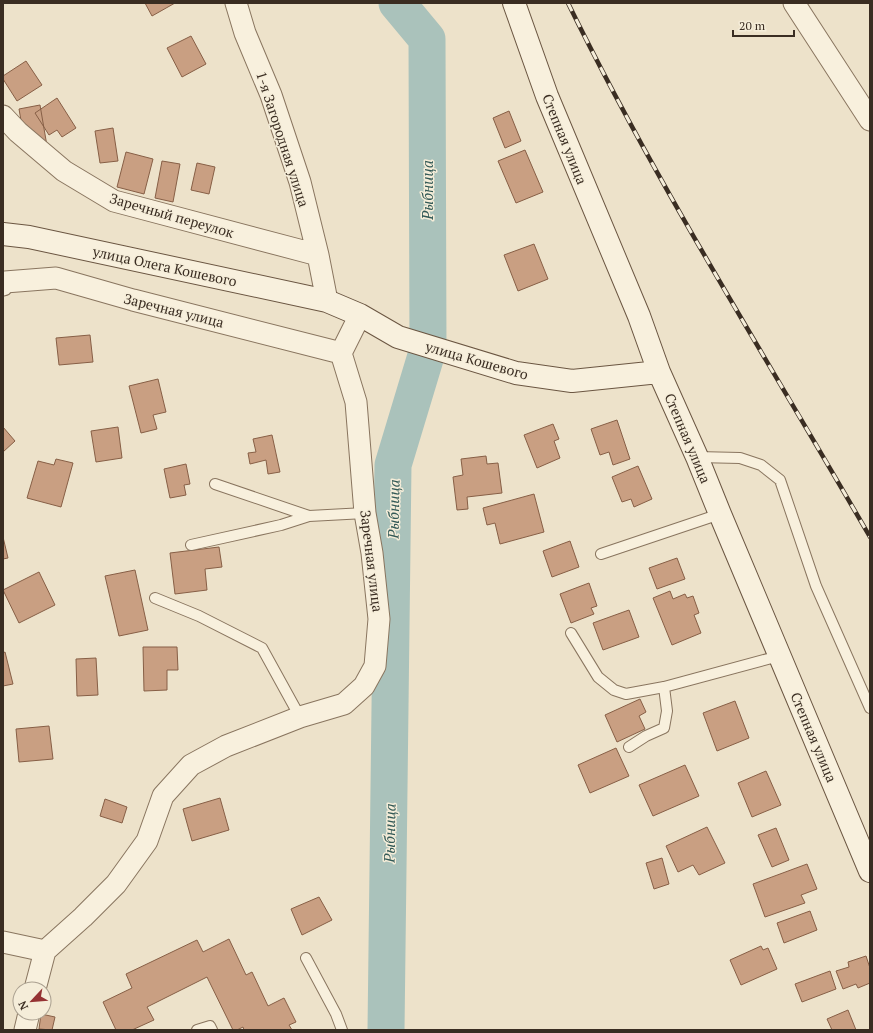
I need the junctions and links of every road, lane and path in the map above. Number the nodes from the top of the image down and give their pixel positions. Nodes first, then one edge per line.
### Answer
1 (236, 3) edge
2 (514, 3) edge
3 (794, 3) edge
4 (3, 116) edge
5 (870, 120) edge
6 (3, 234) edge
7 (318, 255) junction
8 (4, 283) edge
9 (327, 301) junction
10 (360, 315) junction
11 (341, 353) junction
12 (659, 372) junction
13 (697, 457) junction
14 (215, 484) dead end
15 (365, 514) junction
16 (720, 514) junction
17 (309, 516) junction
18 (191, 545) dead end
19 (601, 554) dead end
20 (155, 598) dead end
21 (571, 634) dead end
22 (779, 656) junction
23 (664, 687) junction
24 (870, 708) edge
25 (300, 717) junction
26 (629, 747) dead end
27 (870, 870) edge
28 (3, 942) edge
29 (45, 951) junction
30 (306, 958) dead end
31 (37, 981) edge
32 (197, 1030) edge
33 (212, 1030) edge
34 (342, 1030) edge

1 - 7 street, 1-я Загородная улица
2 - 12 main road, Степная улица
3 - 5 street
4 - 7 street, Заречный переулок
6 - 9 main road, улица Олега Кошевого
7 - 9 street, 1-я Загородная улица
8 - 11 street, Заречная улица
9 - 10 main road, улица Кошевого
10 - 11 street
10 - 12 main road, улица Кошевого
11 - 15 street, Заречная улица
12 - 13 main road, Степная улица
13 - 16 main road, Степная улица
13 - 24 lane
14 - 17 lane
15 - 17 lane
15 - 25 street, Заречная улица
16 - 19 lane
16 - 22 main road, Степная улица
17 - 18 lane
20 - 25 lane
21 - 23 lane
22 - 23 lane
22 - 27 main road, Степная улица
23 - 26 lane
25 - 29 street, Заречная улица
28 - 29 street
29 - 31 street
30 - 34 lane
32 - 33 lane

